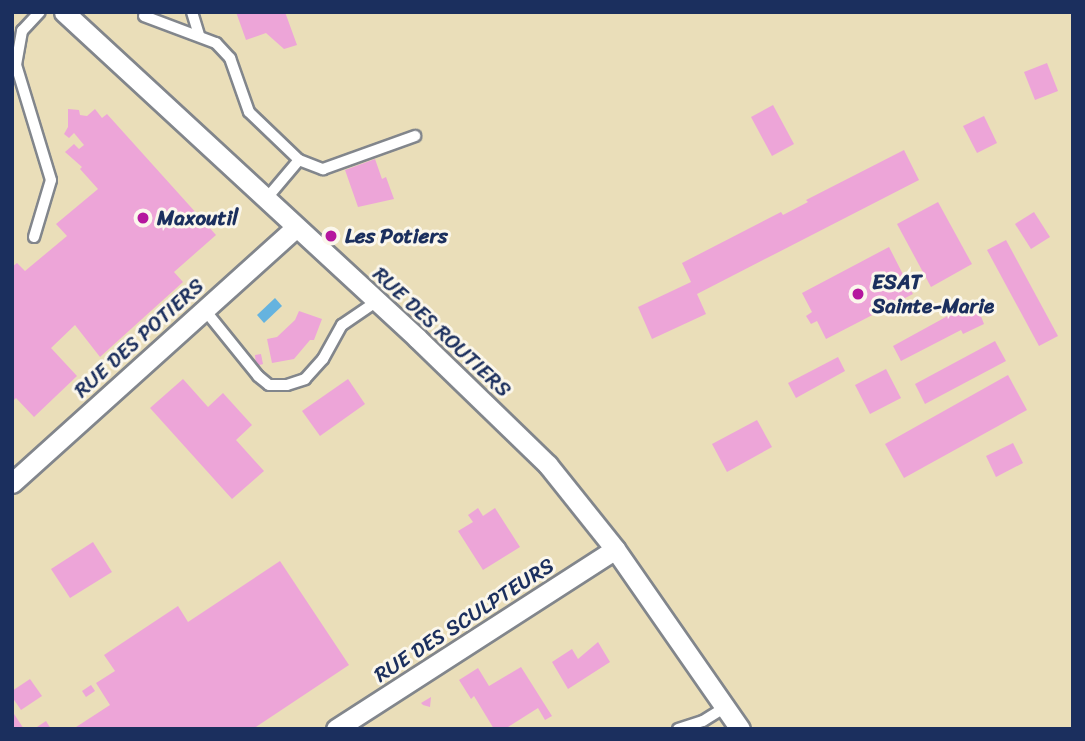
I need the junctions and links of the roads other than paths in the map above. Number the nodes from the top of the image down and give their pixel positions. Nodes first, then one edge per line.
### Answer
1 (40, 12) edge
2 (64, 12) edge
3 (192, 12) edge
4 (144, 16) dead end
5 (199, 35) junction
6 (415, 136) dead end
7 (299, 160) junction
8 (265, 199) junction
9 (296, 227) junction
10 (34, 237) dead end
11 (377, 301) junction
12 (204, 309) junction
13 (12, 483) edge
14 (615, 549) junction
15 (725, 707) junction
16 (337, 729) edge
17 (678, 729) edge
18 (740, 729) edge

1 - 10 lane
2 - 8 street, RUE DES ROUTIERS
3 - 5 lane
4 - 5 lane
5 - 7 lane
6 - 7 lane
7 - 8 lane
8 - 9 street, RUE DES ROUTIERS
9 - 11 street, RUE DES ROUTIERS
9 - 12 street, RUE DES POTIERS
11 - 12 lane
11 - 14 street, RUE DES ROUTIERS
12 - 13 street, RUE DES POTIERS
14 - 15 street, RUE DES ROUTIERS
14 - 16 street, RUE DES SCULPTEURS
15 - 17 lane
15 - 18 street, RUE DES ROUTIERS

